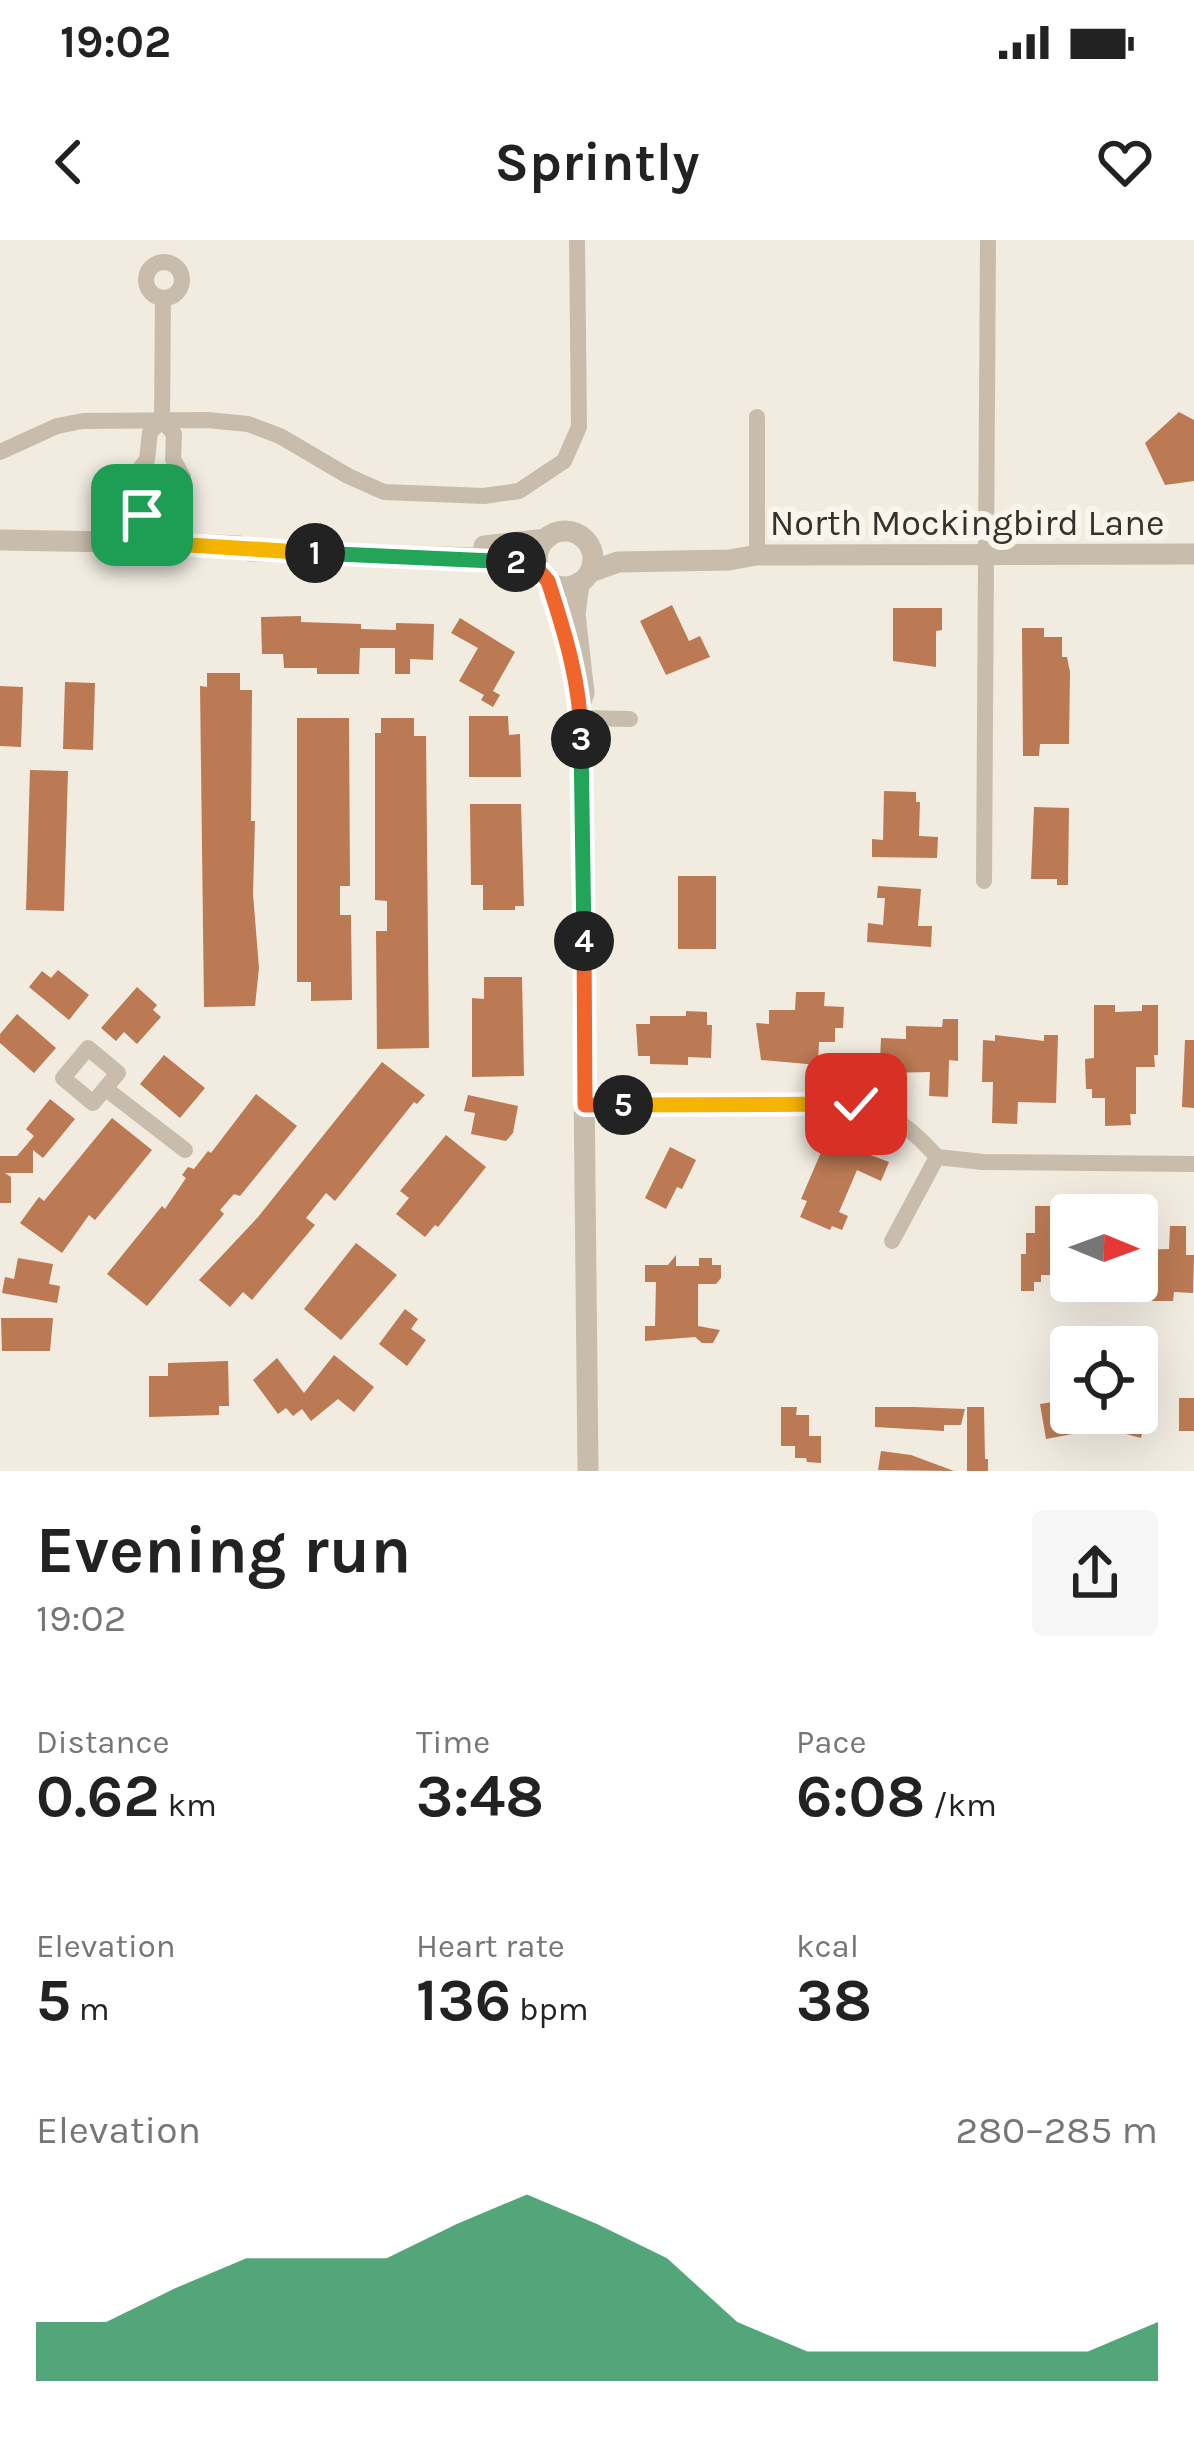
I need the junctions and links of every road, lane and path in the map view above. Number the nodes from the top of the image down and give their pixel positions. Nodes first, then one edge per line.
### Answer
1 (577, 240) edge
2 (988, 240) edge
3 (163, 298) dead end
4 (757, 417) dead end
5 (161, 420) junction
6 (0, 452) edge
7 (173, 459) junction
8 (147, 460) junction
9 (546, 539) junction
10 (0, 540) edge
11 (142, 542) junction
12 (588, 542) junction
13 (172, 543) junction
14 (239, 546) junction
15 (988, 554) junction
16 (1194, 554) edge
17 (748, 556) junction
18 (544, 576) junction
19 (584, 578) junction
20 (581, 711) junction
21 (630, 719) dead end
22 (984, 880) dead end
23 (106, 1089) dead end
24 (585, 1105) junction
25 (185, 1150) dead end
26 (937, 1157) junction
27 (1194, 1164) edge
28 (892, 1240) dead end
29 (588, 1471) edge

1 - 5 street
2 - 15 street
3 - 5 street
4 - 17 street
5 - 6 street
5 - 7 street
5 - 8 street
7 - 8 street
7 - 13 street
8 - 11 street
9 - 12 street, North Mockingbird Lane
9 - 14 street, North Mockingbird Lane
9 - 18 street
10 - 11 street, North Mockingbird Lane
11 - 13 street, North Mockingbird Lane
12 - 17 street, North Mockingbird Lane
12 - 19 street
13 - 14 street, North Mockingbird Lane
14 - 18 street, North Mockingbird Lane
15 - 16 street, North Mockingbird Lane
15 - 17 street, North Mockingbird Lane
15 - 22 street
17 - 19 street, North Mockingbird Lane
18 - 19 street, North Mockingbird Lane
18 - 20 street
19 - 20 street
20 - 21 street
20 - 24 street
23 - 25 street
24 - 26 street
24 - 29 street
26 - 27 street
26 - 28 street

